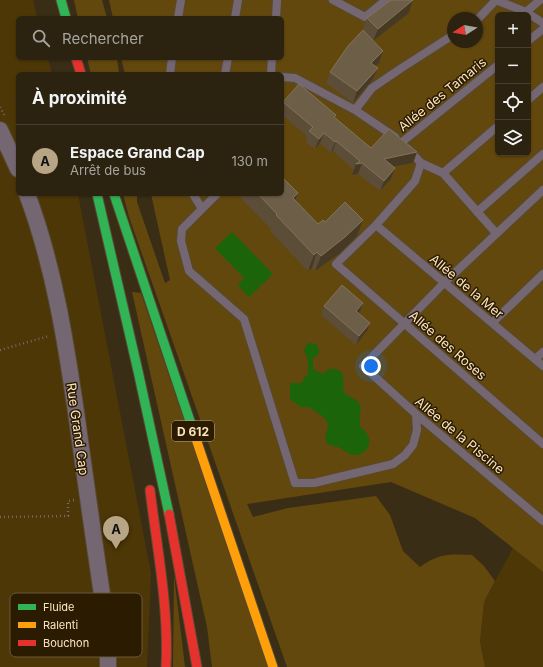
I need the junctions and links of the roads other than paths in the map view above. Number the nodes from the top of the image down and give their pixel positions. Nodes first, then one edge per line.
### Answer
1 (52, 0) edge
2 (61, 0) edge
3 (181, 0) edge
4 (238, 0) edge
5 (277, 0) edge
6 (332, 0) edge
7 (386, 0) edge
8 (496, 0) edge
9 (540, 0) edge
10 (55, 12) dead end
11 (526, 12) joint
12 (483, 14) edge
13 (531, 15) edge
14 (65, 16) edge
15 (178, 16) edge
16 (235, 16) edge
17 (276, 16) edge
18 (543, 23) edge
19 (543, 29) edge
20 (447, 39) edge
21 (531, 39) edge
22 (77, 60) edge
23 (172, 60) edge
24 (228, 60) edge
25 (272, 60) edge
26 (495, 67) edge
27 (80, 72) edge
28 (170, 72) edge
29 (226, 72) edge
30 (271, 72) edge
31 (284, 77) edge
32 (543, 87) edge
33 (531, 97) edge
34 (355, 110) junction
35 (495, 129) edge
36 (0, 130) edge
37 (402, 142) junction
38 (543, 154) edge
39 (421, 163) junction
40 (16, 166) edge
41 (444, 173) junction
42 (543, 190) edge
43 (28, 196) edge
44 (97, 196) edge
45 (115, 196) edge
46 (194, 196) edge
47 (215, 196) edge
48 (202, 209) junction
49 (477, 212) junction
50 (104, 225) junction
51 (376, 225) junction
52 (496, 233) junction
53 (543, 274) edge
54 (444, 282) junction
55 (492, 323) junction
56 (404, 324) junction
57 (543, 352) edge
58 (535, 359) junction
59 (543, 366) edge
60 (132, 387) dead end
61 (416, 414) junction
62 (543, 444) edge
63 (148, 479) dead end
64 (543, 521) edge
65 (102, 593) edge
66 (166, 667) edge
67 (197, 667) edge
68 (273, 667) edge

1 - 10 highway
2 - 14 highway
3 - 15 lane
4 - 16 lane
5 - 17 lane
6 - 7 lane
8 - 11 lane
8 - 12 lane
9 - 11 lane
13 - 18 lane
19 - 21 lane
20 - 34 lane
22 - 27 highway
23 - 28 lane
24 - 29 lane
25 - 30 lane
26 - 37 lane, Allée des Tamaris
31 - 34 lane
32 - 33 lane
34 - 37 lane
35 - 41 lane
36 - 40 street
37 - 39 lane
38 - 49 lane
39 - 41 lane
39 - 51 lane
41 - 49 lane
42 - 52 lane
43 - 65 street, Rue Grand Cap
44 - 50 highway, D 612
45 - 68 highway, D 612
46 - 48 lane
47 - 48 lane
48 - 61 lane
49 - 52 lane
50 - 60 highway, D 612
50 - 67 highway, D 612
51 - 54 lane, Allée de la Mer
51 - 56 lane, Allée des Roses
52 - 54 lane
53 - 55 lane
54 - 55 lane, Allée de la Mer
54 - 56 lane
55 - 58 lane, Allée de la Mer
56 - 61 lane, Allée de la Piscine
56 - 62 lane, Allée des Roses
57 - 58 lane
58 - 59 lane, Allée de la Mer
61 - 64 lane, Allée de la Piscine
63 - 66 highway

